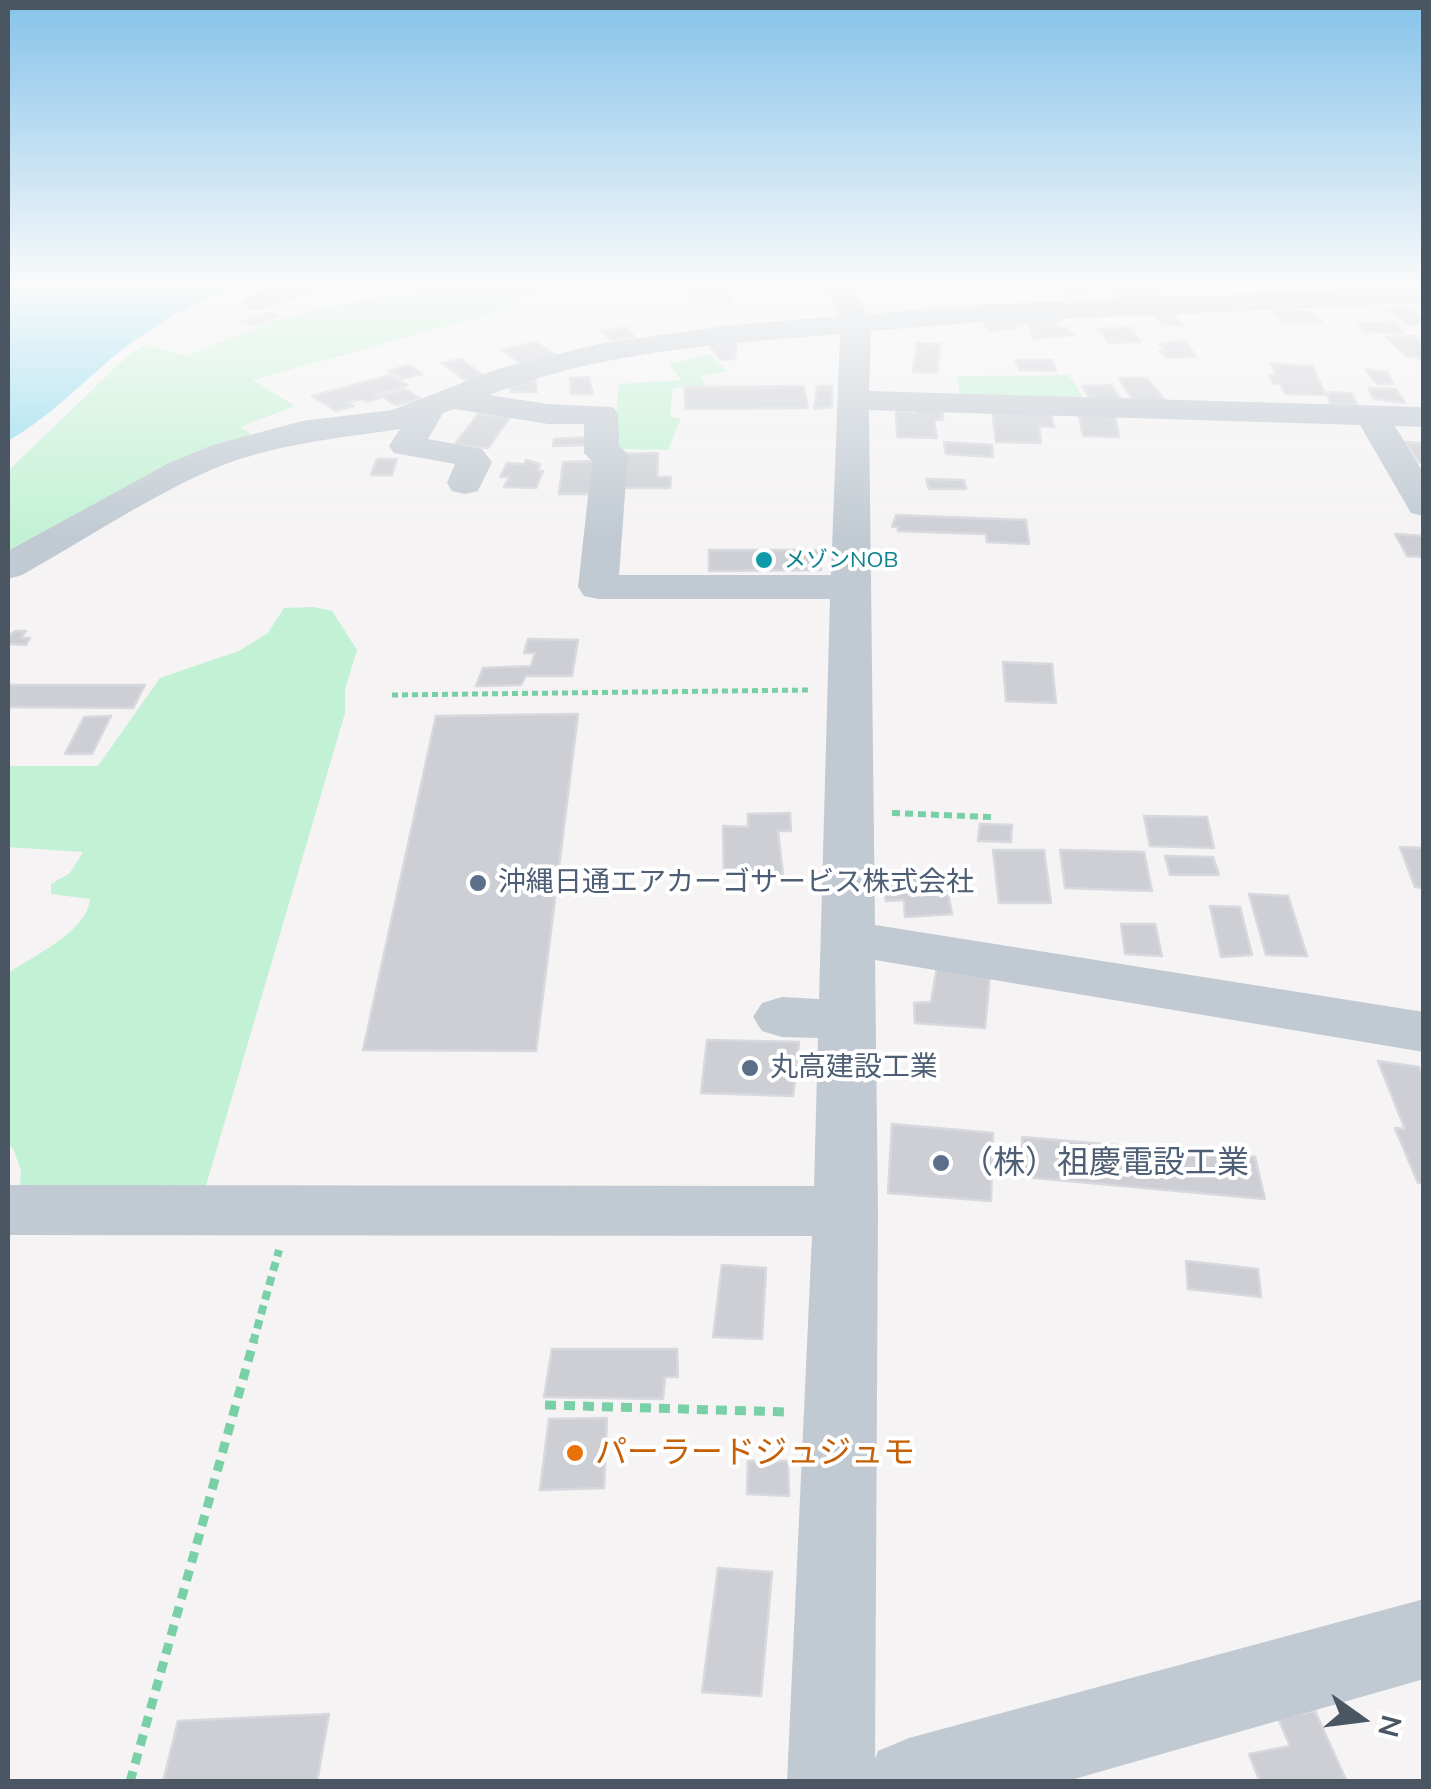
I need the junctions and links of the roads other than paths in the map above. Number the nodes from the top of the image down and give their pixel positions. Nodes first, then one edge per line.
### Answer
1 (538, 369) edge
2 (595, 369) edge
3 (853, 369) edge
4 (437, 399) junction
5 (852, 400) junction
6 (601, 414) junction
7 (1371, 415) junction
8 (1424, 417) edge
9 (465, 482) dead end
10 (1424, 505) edge
11 (8, 567) edge
12 (850, 587) junction
13 (849, 938) junction
14 (782, 1018) dead end
15 (848, 1020) junction
16 (1424, 1032) edge
17 (8, 1210) edge
18 (846, 1211) junction
19 (1424, 1639) edge
20 (830, 1782) edge
21 (909, 1782) edge

1 - 4 street
2 - 6 street
3 - 5 street
4 - 6 street
4 - 9 street
4 - 11 street
5 - 7 street
5 - 12 street
6 - 12 street
7 - 8 street
7 - 10 street
12 - 13 street
13 - 15 street
13 - 16 street
14 - 15 street
15 - 18 street
17 - 18 street
18 - 20 street
19 - 21 street

